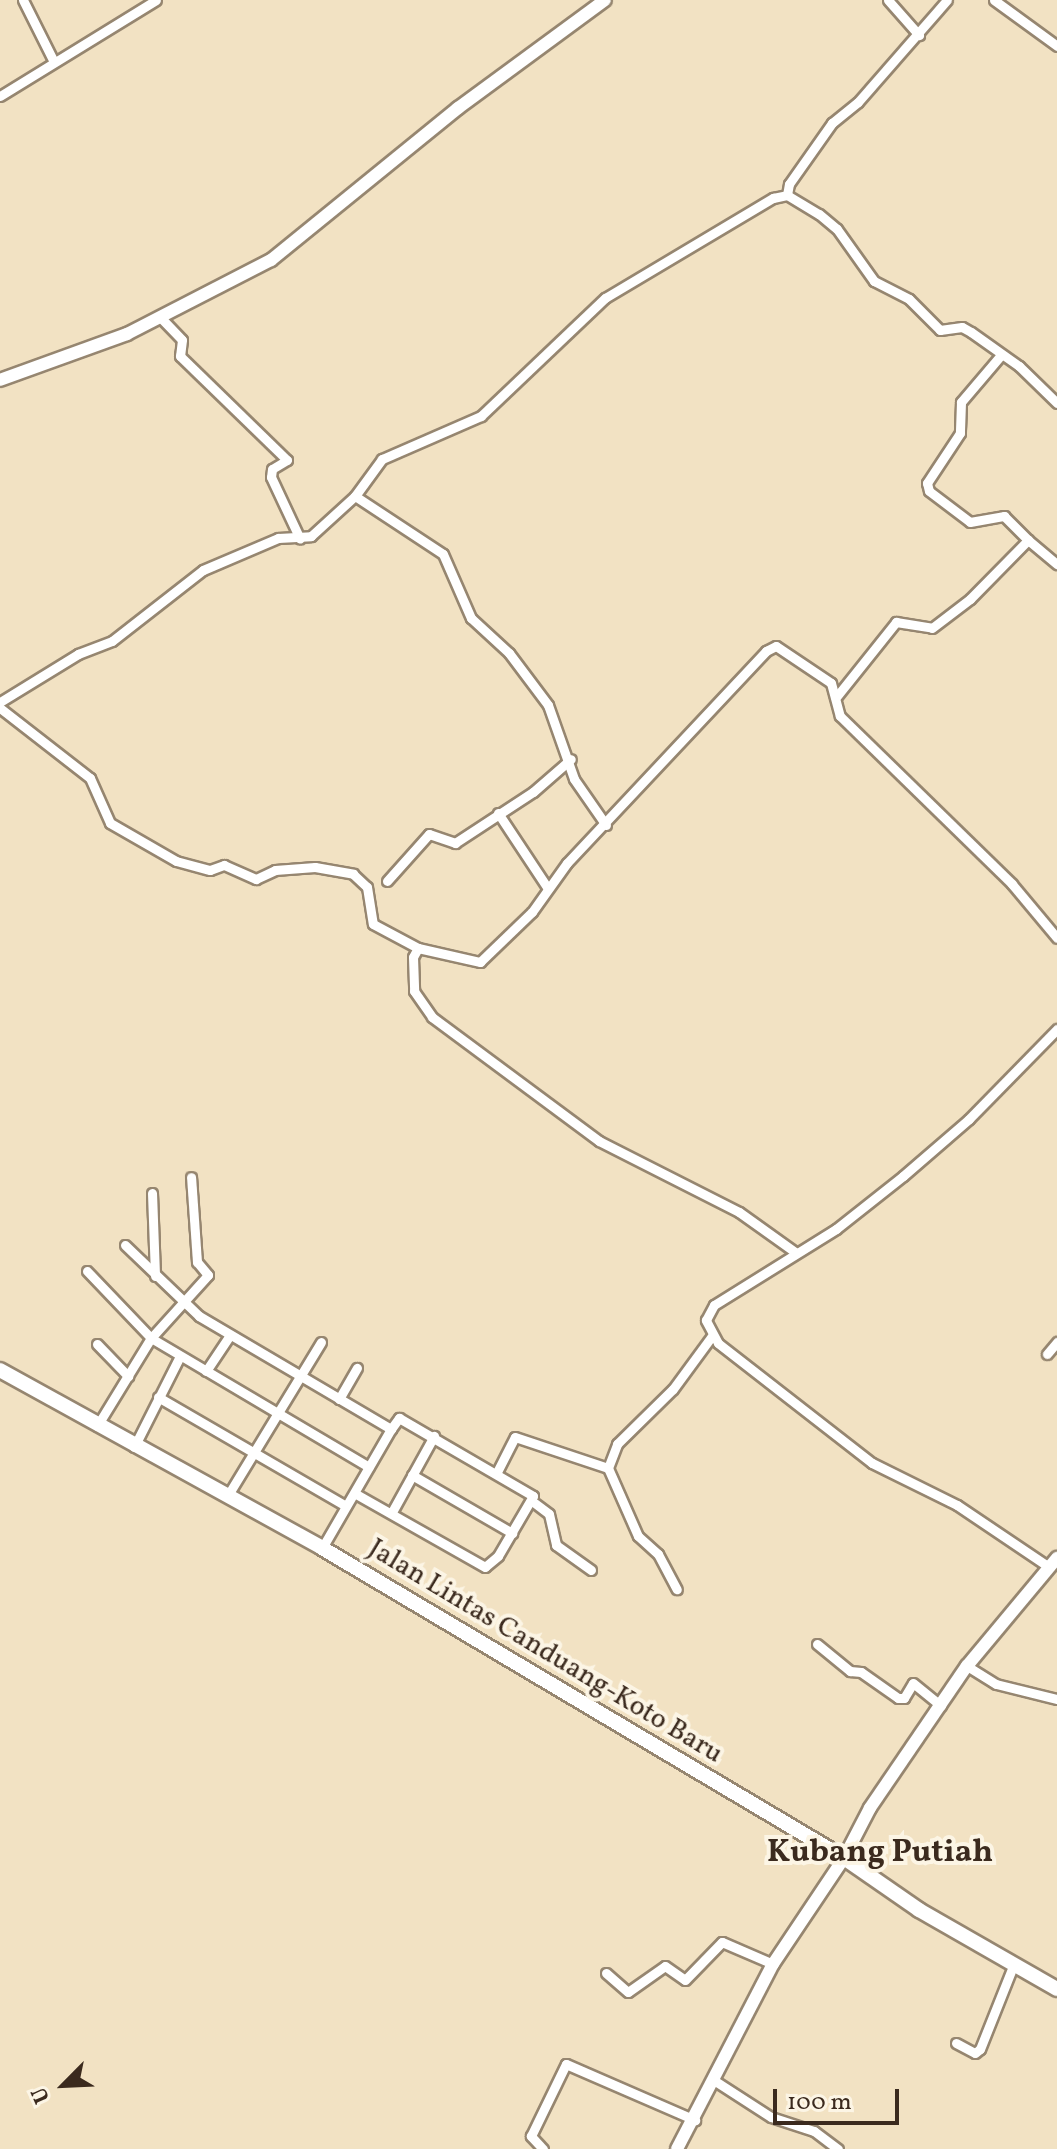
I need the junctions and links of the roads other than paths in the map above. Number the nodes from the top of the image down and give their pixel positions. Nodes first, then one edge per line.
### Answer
1 (23, 0) edge
2 (156, 0) edge
3 (605, 0) edge
4 (888, 0) edge
5 (947, 0) edge
6 (994, 0) edge
7 (919, 35) junction
8 (1057, 46) edge
9 (54, 62) junction
10 (0, 96) edge
11 (787, 195) junction
12 (161, 318) junction
13 (1001, 355) junction
14 (0, 380) edge
15 (1057, 403) edge
16 (355, 496) junction
17 (300, 539) junction
18 (1028, 540) junction
19 (1057, 564) edge
20 (837, 696) junction
21 (0, 705) edge
22 (571, 759) junction
23 (498, 813) junction
24 (606, 825) junction
25 (387, 881) dead end
26 (547, 887) junction
27 (1057, 938) edge
28 (418, 948) junction
29 (1057, 1029) edge
30 (191, 1177) dead end
31 (152, 1193) dead end
32 (125, 1245) dead end
33 (795, 1252) junction
34 (87, 1271) dead end
35 (155, 1276) junction
36 (181, 1302) junction
37 (230, 1335) junction
38 (712, 1336) junction
39 (151, 1338) junction
40 (321, 1342) dead end
41 (1057, 1342) edge
42 (97, 1344) dead end
43 (1047, 1354) dead end
44 (180, 1356) junction
45 (357, 1368) dead end
46 (0, 1370) edge
47 (206, 1371) junction
48 (128, 1376) junction
49 (300, 1376) junction
50 (158, 1397) junction
51 (339, 1399) junction
52 (278, 1413) junction
53 (97, 1426) junction
54 (391, 1429) junction
55 (434, 1436) junction
56 (134, 1447) junction
57 (256, 1453) junction
58 (369, 1467) junction
59 (608, 1468) junction
60 (497, 1472) junction
61 (412, 1475) junction
62 (354, 1493) junction
63 (228, 1495) junction
64 (532, 1501) junction
65 (346, 1506) junction
66 (392, 1512) junction
67 (512, 1533) junction
68 (322, 1548) junction
69 (1053, 1562) edge
70 (591, 1570) dead end
71 (677, 1589) dead end
72 (817, 1644) dead end
73 (967, 1666) junction
74 (1057, 1699) edge
75 (941, 1706) junction
76 (844, 1858) junction
77 (773, 1964) junction
78 (1013, 1966) junction
79 (606, 1973) dead end
80 (1057, 1989) edge
81 (956, 2043) dead end
82 (712, 2079) junction
83 (695, 2120) junction
84 (679, 2148) edge
85 (543, 2149) edge
86 (838, 2149) edge

1 - 9 street
2 - 9 street
3 - 12 street
4 - 7 street
5 - 7 street
6 - 8 street
7 - 11 street
9 - 10 street
11 - 13 street
11 - 16 street
12 - 14 street
12 - 17 street
13 - 15 street
13 - 18 street
16 - 17 street
16 - 22 street
17 - 21 street
18 - 19 street
18 - 20 street
20 - 24 street
20 - 27 street
21 - 28 street
22 - 23 street
22 - 24 street
23 - 25 street
23 - 26 street
24 - 26 street
26 - 28 street
28 - 33 street
29 - 33 street
30 - 36 street
31 - 35 street
32 - 35 street
33 - 38 street
34 - 39 street
35 - 36 street
36 - 37 street
36 - 39 street
37 - 47 street
37 - 49 street
38 - 59 street
38 - 69 street
39 - 44 street
39 - 48 street
40 - 49 street
41 - 43 street
42 - 48 street
44 - 47 street
44 - 50 street
45 - 51 street
46 - 53 main road, Jalan Lintas Canduang-Koto Baru
47 - 52 street
48 - 53 street
49 - 51 street
49 - 52 street
50 - 56 street
50 - 57 street
51 - 54 street
52 - 57 street
52 - 58 street
53 - 56 main road, Jalan Lintas Canduang-Koto Baru
54 - 55 street
54 - 58 street
55 - 60 street
55 - 61 street
56 - 63 main road, Jalan Lintas Canduang-Koto Baru
57 - 63 street
57 - 65 street
58 - 62 street
59 - 60 street
59 - 71 street
60 - 64 street
61 - 66 street
61 - 67 street
62 - 65 street
62 - 66 street
63 - 68 main road, Jalan Lintas Canduang-Koto Baru
64 - 67 street
64 - 70 street
65 - 68 street
66 - 67 street
68 - 76 main road, Jalan Lintas Canduang-Koto Baru
69 - 73 street
72 - 75 street
73 - 74 street
73 - 75 street
75 - 76 street
76 - 77 street
76 - 78 main road, Jalan Lintas Canduang-Koto Baru
77 - 79 street
77 - 82 street
78 - 80 main road, Jalan Lintas Canduang-Koto Baru
78 - 81 street
82 - 83 street
82 - 86 street
83 - 84 street
83 - 85 street

